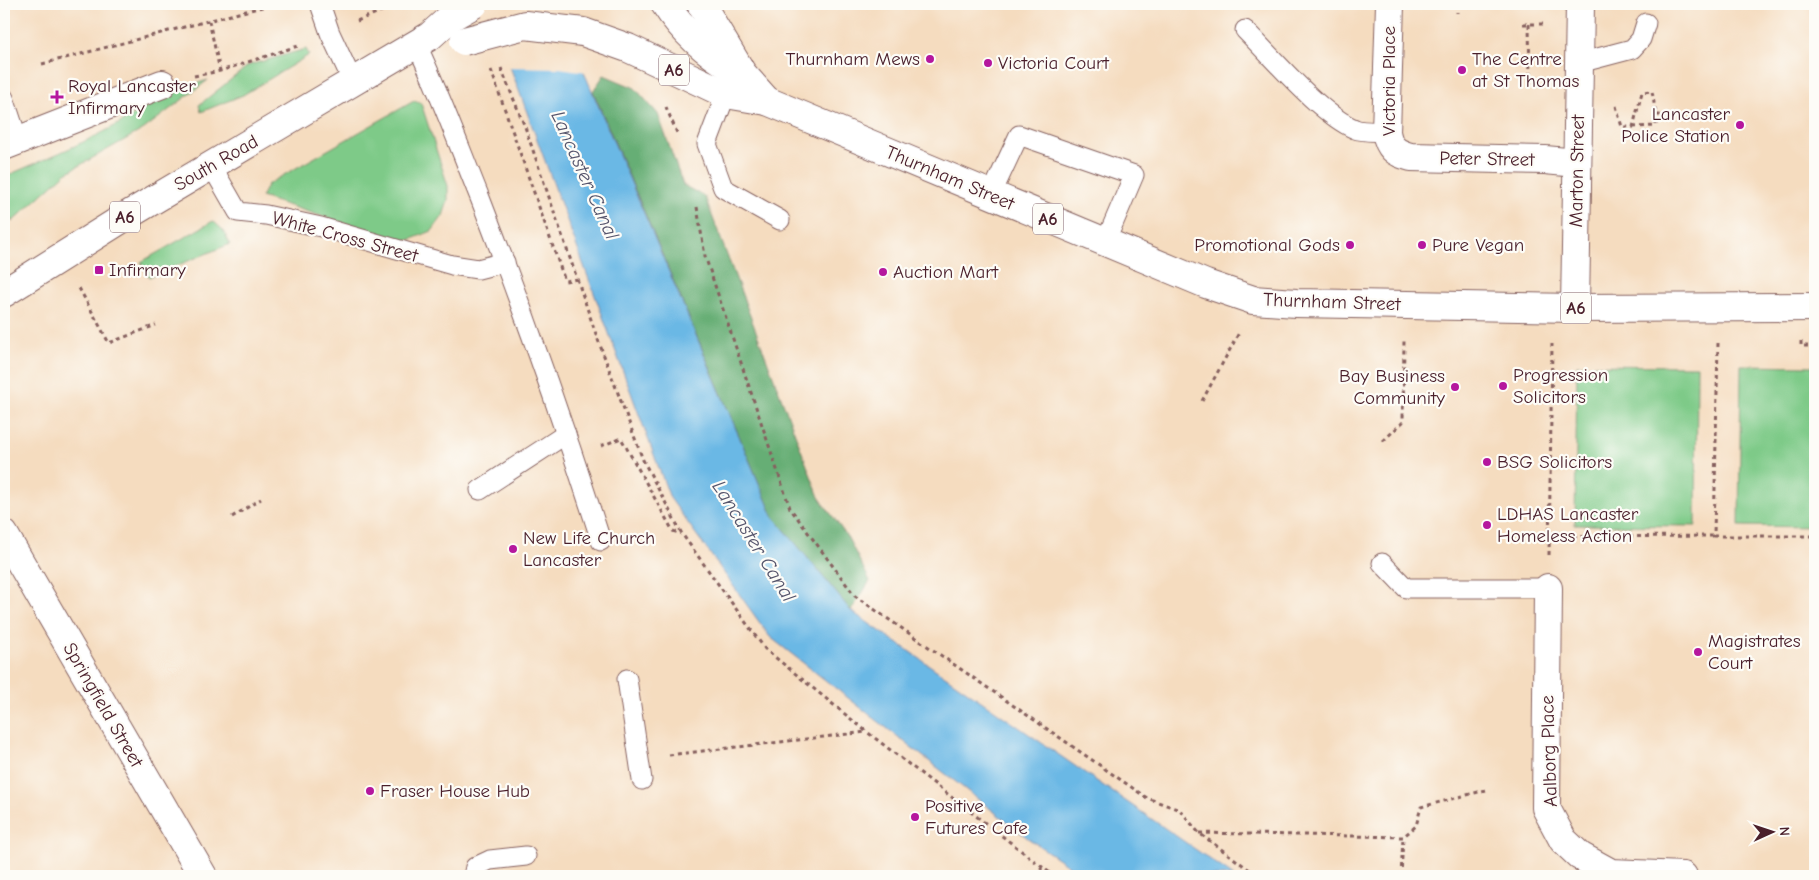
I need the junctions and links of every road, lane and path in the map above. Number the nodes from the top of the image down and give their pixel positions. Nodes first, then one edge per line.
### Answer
1 (273, 4) edge
2 (320, 4) edge
3 (398, 4) edge
4 (474, 4) edge
5 (665, 4) edge
6 (701, 4) edge
7 (1390, 4) edge
8 (1457, 4) edge
9 (1580, 4) edge
10 (1457, 13) dead end
11 (209, 21) junction
12 (1523, 24) dead end
13 (1529, 24) junction
14 (1542, 24) dead end
15 (1646, 24) dead end
16 (1245, 30) dead end
17 (330, 33) junction
18 (423, 39) junction
19 (499, 63) dead end
20 (42, 64) dead end
21 (491, 70) dead end
22 (220, 71) junction
23 (1579, 73) junction
24 (352, 80) junction
25 (1546, 82) dead end
26 (734, 83) junction
27 (162, 84) joint
28 (4, 98) edge
29 (1656, 115) junction
30 (1665, 115) dead end
31 (1633, 127) junction
32 (11, 143) edge
33 (1392, 143) junction
34 (1577, 163) junction
35 (211, 165) junction
36 (991, 195) junction
37 (696, 201) dead end
38 (780, 220) dead end
39 (4, 234) edge
40 (6, 240) dead end
41 (1105, 242) junction
42 (505, 262) junction
43 (578, 278) junction
44 (78, 288) dead end
45 (4, 293) edge
46 (1405, 305) junction
47 (1815, 307) edge
48 (1564, 308) junction
49 (1719, 308) junction
50 (156, 325) dead end
51 (1239, 333) dead end
52 (1801, 346) dead end
53 (1815, 346) edge
54 (1202, 401) dead end
55 (566, 434) junction
56 (616, 440) dead end
57 (1383, 441) dead end
58 (480, 490) dead end
59 (261, 500) dead end
60 (232, 516) dead end
61 (4, 534) edge
62 (682, 534) junction
63 (1714, 536) junction
64 (1815, 536) edge
65 (1550, 538) junction
66 (601, 541) dead end
67 (1382, 563) dead end
68 (1548, 588) junction
69 (627, 679) dead end
70 (867, 732) junction
71 (638, 758) junction
72 (642, 780) dead end
73 (1486, 790) dead end
74 (1199, 833) junction
75 (1403, 837) junction
76 (526, 856) dead end
77 (1042, 868) junction
78 (203, 876) edge
79 (473, 876) edge
80 (1035, 876) edge
81 (1054, 876) edge
82 (1258, 876) edge
83 (1401, 876) edge
84 (1684, 876) edge

1 - 11 path
2 - 17 lane
3 - 17 path
4 - 18 main road, South Road / A6, bridge
5 - 26 main road, Thurnham Street / A6
6 - 26 main road, Thurnham Street / A6
7 - 33 main road, Victoria Place
8 - 10 path
9 - 23 main road, Marton Street
11 - 20 path
11 - 22 path
12 - 13 path
13 - 14 path
13 - 25 path
15 - 23 lane
16 - 33 lane
17 - 22 path
17 - 24 lane
18 - 24 main road, South Road / A6
18 - 26 main road, Thurnham Street / A6, bridge
18 - 42 lane
19 - 43 path
21 - 43 path
22 - 27 path
23 - 31 path
23 - 34 main road, Marton Street
24 - 35 main road, South Road / A6
26 - 36 main road, Thurnham Street / A6
26 - 38 lane
27 - 32 main road
28 - 32 lane
29 - 30 path
29 - 31 path
29 - 31 path
33 - 34 main road, Peter Street
34 - 48 main road, Marton Street
35 - 42 lane, White Cross Street
35 - 45 main road, South Road / A6
36 - 41 main road, Thurnham Street / A6
36 - 41 lane
37 - 74 path
39 - 40 path
41 - 46 main road, Thurnham Street / A6
42 - 55 lane
43 - 62 path
44 - 50 path
46 - 48 main road, Thurnham Street / A6
46 - 57 path
47 - 49 main road, Thurnham Street / A6
48 - 49 main road, Thurnham Street / A6
48 - 65 path
49 - 63 path
51 - 54 path
52 - 53 path
55 - 58 lane
55 - 66 lane
56 - 62 path
59 - 60 path
61 - 78 main road, Springfield Street
62 - 70 path
63 - 64 path
63 - 65 path
65 - 68 path
67 - 68 lane
68 - 84 main road, Aalborg Place
69 - 71 lane
70 - 71 path
70 - 77 path
71 - 72 lane
73 - 75 path
74 - 75 path
74 - 82 path
75 - 83 path
76 - 79 lane
77 - 80 path
77 - 81 path

